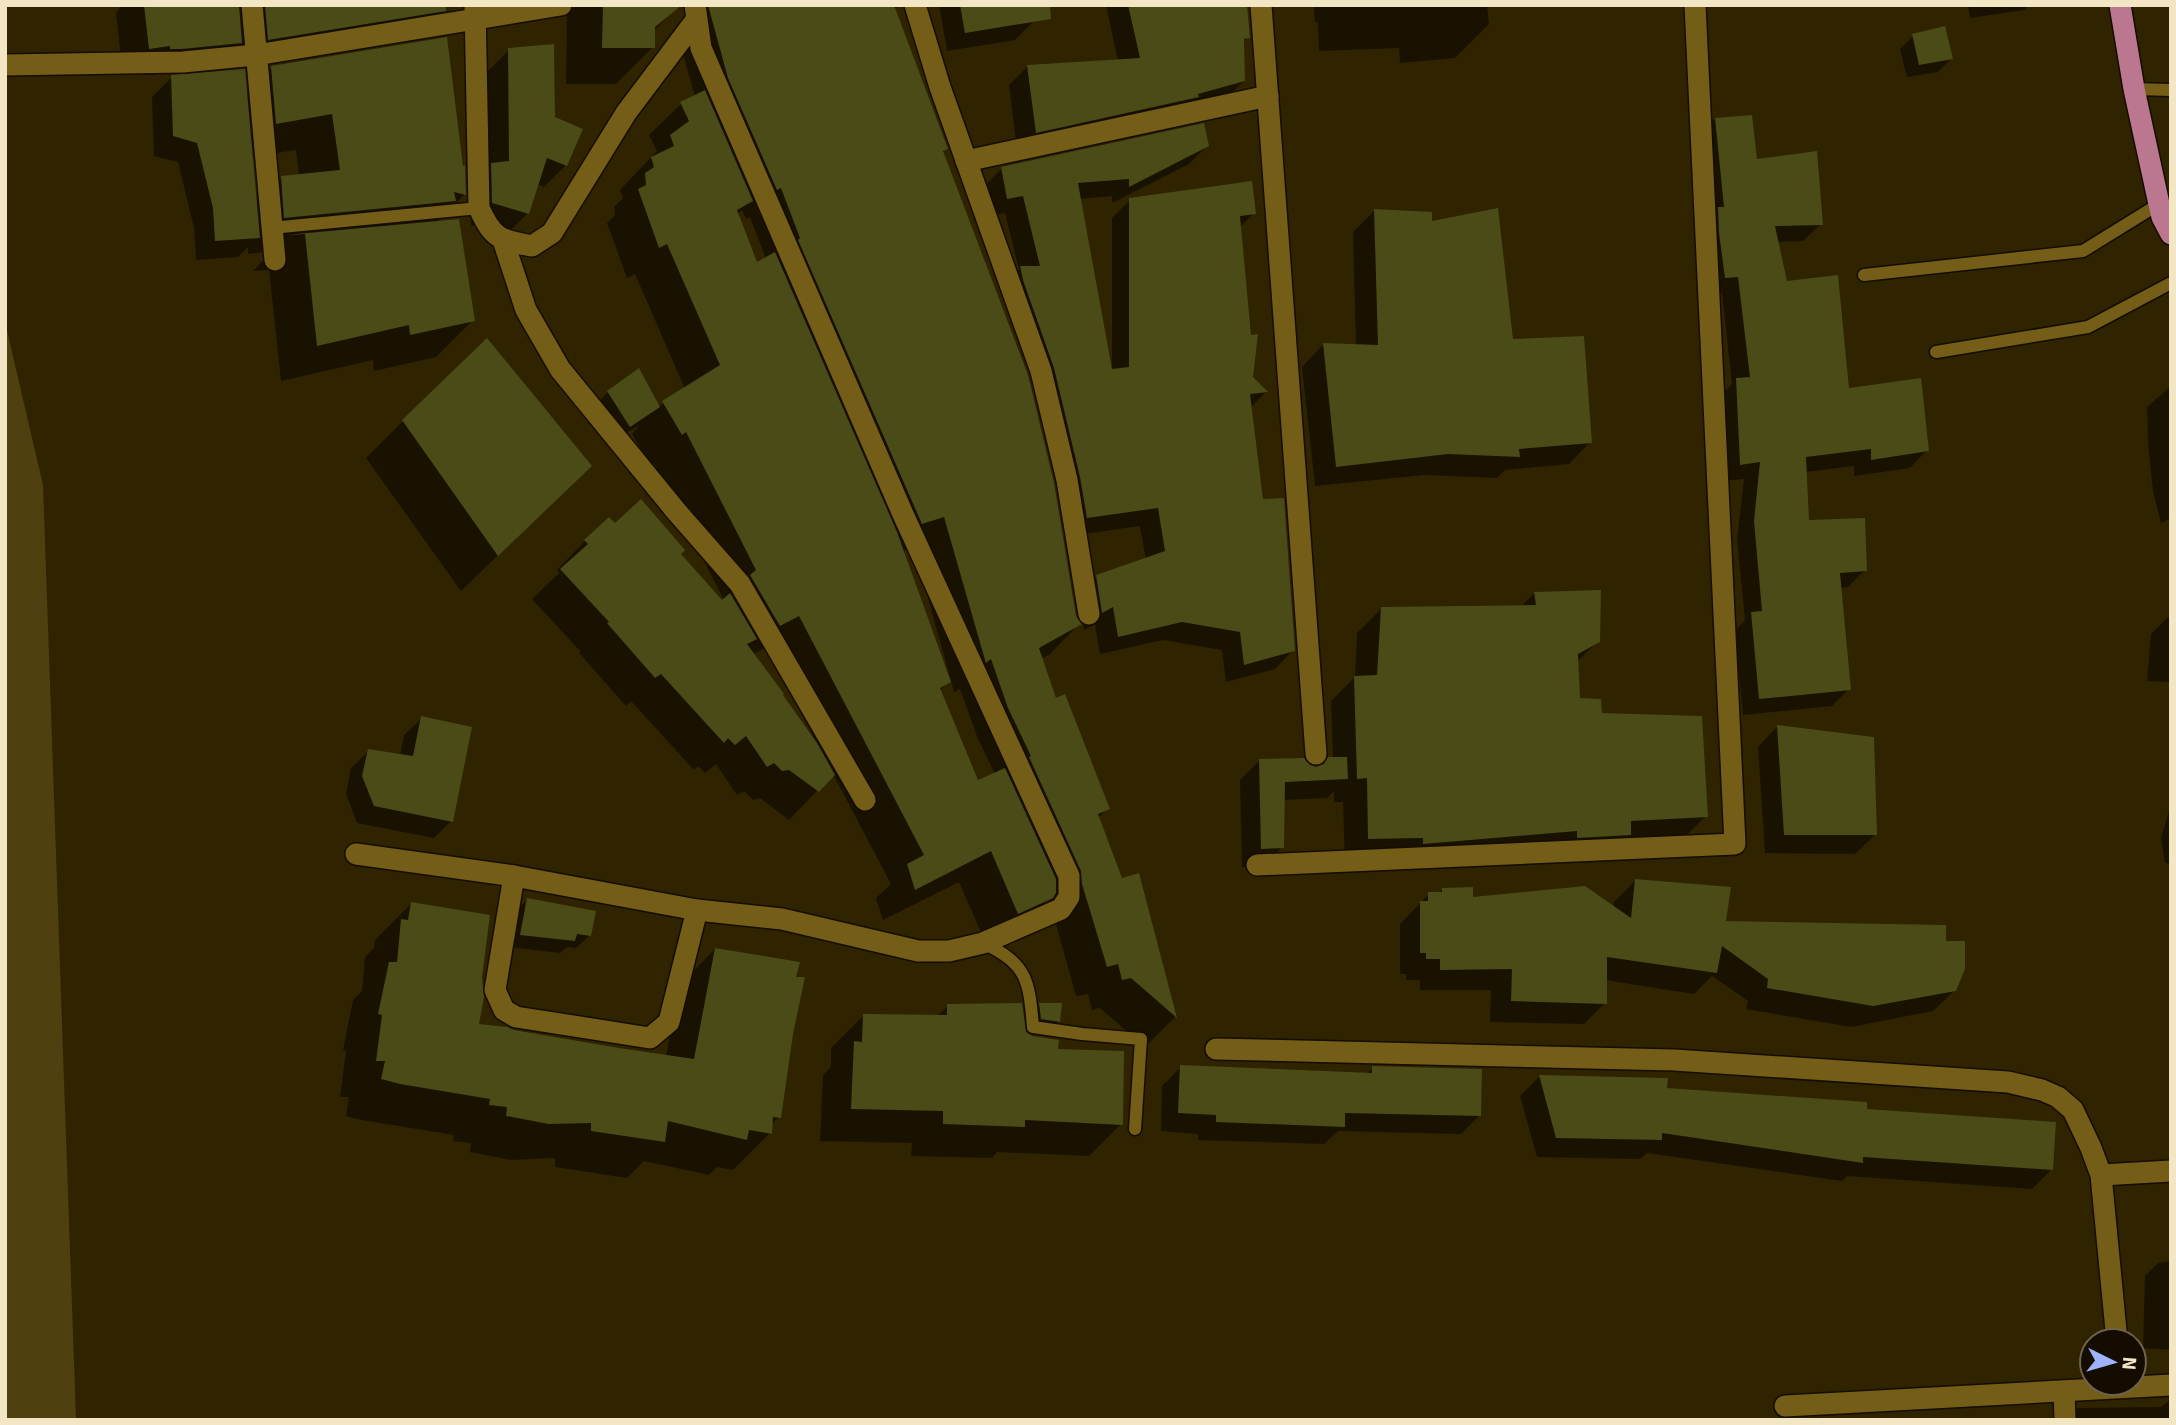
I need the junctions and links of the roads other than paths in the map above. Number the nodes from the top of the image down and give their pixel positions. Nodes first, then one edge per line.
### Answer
1 (252, 5) edge
2 (561, 5) edge
3 (915, 5) edge
4 (1261, 5) edge
5 (1695, 5) edge
6 (2120, 5) edge
7 (695, 12) edge
8 (475, 13) edge
9 (256, 55) junction
10 (5, 65) edge
11 (2134, 89) junction
12 (2171, 90) edge
13 (1268, 96) junction
14 (966, 161) junction
15 (2159, 204) junction
16 (479, 208) junction
17 (271, 228) junction
18 (2171, 234) edge
19 (503, 240) junction
20 (275, 260) dead end
21 (1864, 275) dead end
22 (2171, 283) edge
23 (1936, 352) dead end
24 (1089, 614) dead end
25 (1316, 754) dead end
26 (865, 800) dead end
27 (356, 855) dead end
28 (1256, 865) dead end
29 (514, 876) junction
30 (697, 910) junction
31 (983, 943) junction
32 (1216, 1049) dead end
33 (1135, 1129) dead end
34 (2171, 1171) edge
35 (2101, 1175) junction
36 (2116, 1327) edge
37 (2148, 1385) edge
38 (2171, 1385) edge
39 (2078, 1390) edge
40 (2064, 1391) junction
41 (1785, 1406) dead end
42 (2065, 1420) edge

1 - 9 street
2 - 8 street
3 - 14 street
4 - 13 street
5 - 28 street
6 - 11 main road
7 - 19 street
7 - 31 street
8 - 9 street
8 - 16 street
9 - 10 street
9 - 17 street
11 - 12 lane
11 - 15 main road
13 - 14 street
13 - 25 street
14 - 24 street
15 - 18 main road
15 - 21 lane
16 - 17 lane
16 - 19 street
17 - 20 street
19 - 26 street
22 - 23 lane
27 - 29 street
29 - 30 street
29 - 30 street
30 - 31 street
31 - 33 lane
32 - 35 street
34 - 35 street
35 - 36 street
37 - 38 street
39 - 40 street
40 - 41 street
40 - 42 street

